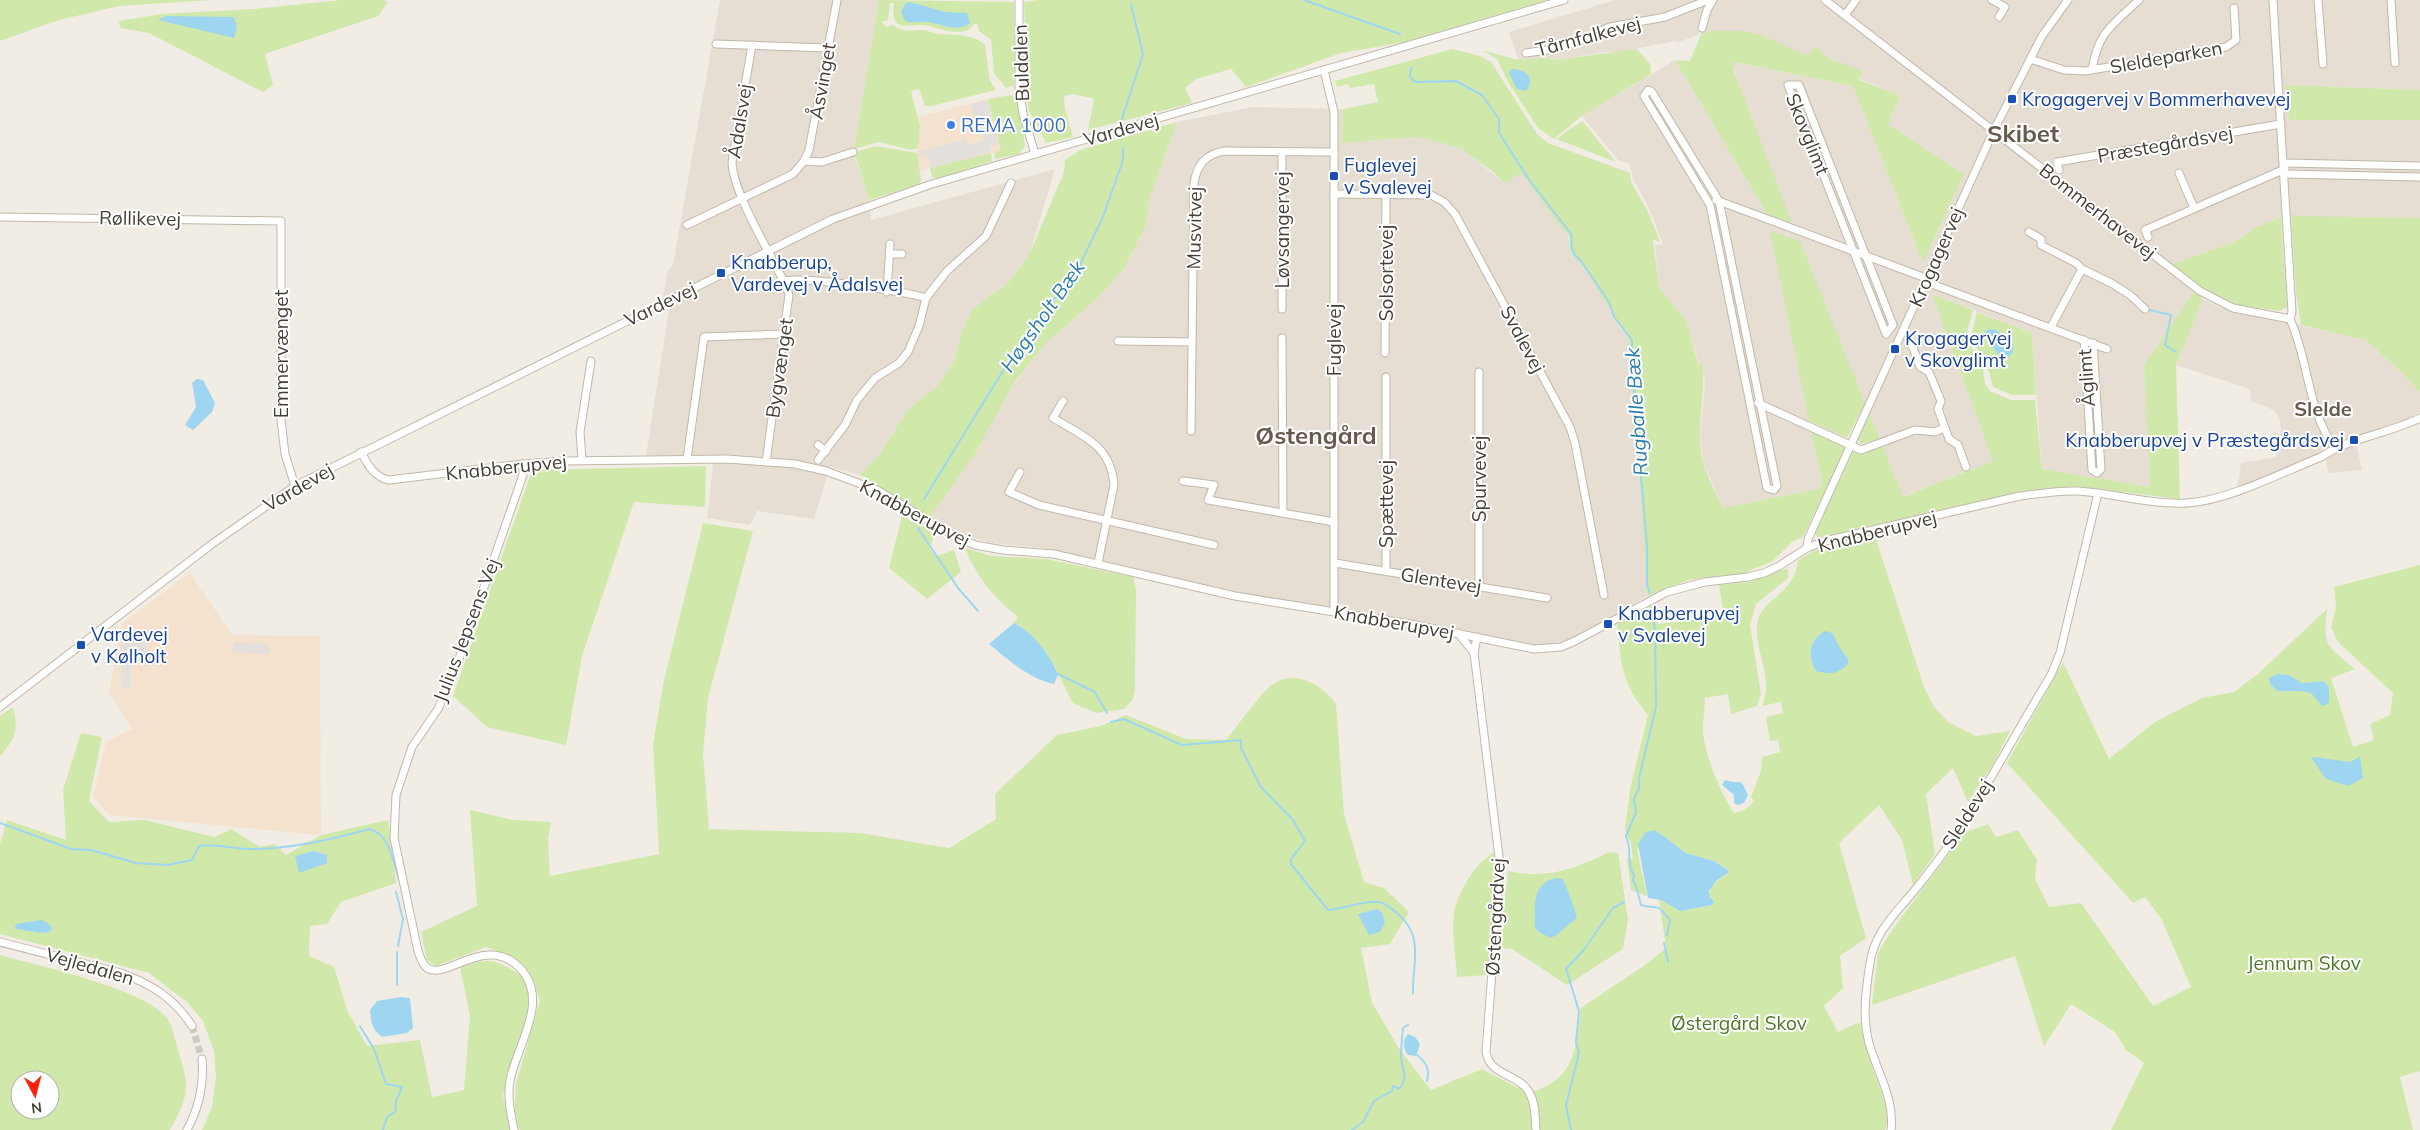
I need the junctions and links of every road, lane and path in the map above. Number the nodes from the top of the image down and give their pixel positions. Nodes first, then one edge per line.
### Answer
1 (837, 0) edge
2 (1019, 0) edge
3 (1564, 0) edge
4 (1708, 0) edge
5 (1713, 0) edge
6 (1825, 0) edge
7 (1856, 0) edge
8 (1992, 0) edge
9 (2068, 0) edge
10 (2139, 0) edge
11 (2272, 0) edge
12 (2318, 0) edge
13 (2391, 0) edge
14 (2234, 8) dead end
15 (1845, 14) junction
16 (1999, 17) dead end
17 (1702, 28) dead end
18 (716, 44) dead end
19 (752, 45) junction
20 (827, 48) junction
21 (1526, 53) dead end
22 (2030, 60) junction
23 (2395, 63) dead end
24 (2323, 64) dead end
25 (1324, 70) junction
26 (2092, 70) junction
27 (2281, 124) junction
28 (1994, 130) junction
29 (852, 152) dead end
30 (1282, 152) junction
31 (1334, 152) junction
32 (1035, 154) junction
33 (804, 162) junction
34 (2420, 166) edge
35 (2285, 169) junction
36 (2059, 170) dead end
37 (2179, 173) dead end
38 (2420, 177) edge
39 (1011, 183) dead end
40 (1334, 194) junction
41 (1386, 194) junction
42 (1706, 197) junction
43 (742, 199) junction
44 (1719, 201) junction
45 (2194, 208) junction
46 (0, 217) edge
47 (281, 221) joint
48 (687, 225) dead end
49 (2029, 232) dead end
50 (2148, 237) dead end
51 (890, 244) dead end
52 (769, 250) junction
53 (1855, 250) junction
54 (890, 254) junction
55 (902, 254) dead end
56 (1865, 254) junction
57 (2082, 269) junction
58 (1926, 280) junction
59 (784, 281) junction
60 (887, 292) junction
61 (926, 298) junction
62 (2145, 308) dead end
63 (1282, 309) dead end
64 (2290, 318) junction
65 (2051, 327) junction
66 (784, 334) junction
67 (1282, 338) dead end
68 (2084, 340) junction
69 (1118, 341) dead end
70 (1192, 342) junction
71 (1910, 342) dead end
72 (2093, 343) junction
73 (2107, 349) dead end
74 (1386, 352) dead end
75 (591, 361) dead end
76 (1479, 372) dead end
77 (1386, 377) dead end
78 (1063, 401) dead end
79 (1759, 403) junction
80 (1750, 405) junction
81 (2089, 417) junction
82 (2097, 417) junction
83 (2420, 418) edge
84 (1944, 428) junction
85 (1191, 431) dead end
86 (818, 445) dead end
87 (1851, 446) junction
88 (2335, 448) junction
89 (826, 451) junction
90 (361, 452) junction
91 (687, 459) junction
92 (582, 460) junction
93 (818, 460) dead end
94 (766, 462) junction
95 (523, 464) junction
96 (1966, 468) dead end
97 (1020, 472) dead end
98 (1183, 481) dead end
99 (295, 486) junction
100 (2098, 493) junction
101 (1282, 513) junction
102 (1106, 521) junction
103 (1334, 522) junction
104 (1214, 546) dead end
105 (1807, 548) junction
106 (1098, 563) junction
107 (1334, 563) junction
108 (1386, 571) junction
109 (1479, 586) junction
110 (1604, 595) dead end
111 (1547, 598) dead end
112 (1334, 612) junction
113 (1458, 633) junction
114 (1477, 637) junction
115 (1474, 653) junction
116 (0, 707) edge
117 (0, 942) edge
118 (192, 1026) tunnel mouth
119 (202, 1059) tunnel mouth
120 (187, 1130) edge
121 (514, 1130) edge
122 (1536, 1130) edge
123 (1891, 1130) edge

1 - 20 street, Åsvinget
2 - 32 street, Buldalen
3 - 25 street, Vardevej
4 - 21 street, Tårnfalkevej
5 - 17 street
6 - 15 street, Bommerhavevej
7 - 15 street
8 - 16 street
9 - 22 street, Krogagervej
10 - 26 street, Sleldeparken
11 - 27 street
12 - 24 street
13 - 23 street
14 - 26 street, Sleldeparken
15 - 28 street, Bommerhavevej
18 - 19 street
19 - 20 street
19 - 43 street, Ådalsvej
20 - 33 street, Åsvinget
22 - 26 street, Sleldeparken
22 - 28 street, Krogagervej
25 - 31 street, Fuglevej
25 - 32 street, Vardevej
27 - 35 street
27 - 36 street, Præstegårdsvej
28 - 58 street, Krogagervej
28 - 64 street, Bommerhavevej
29 - 33 street
30 - 31 street, Musvitvej
30 - 63 street, Løvsangervej
30 - 70 street, Musvitvej
31 - 40 street, Fuglevej
32 - 52 street, Vardevej
33 - 43 street
34 - 35 street
35 - 38 street
35 - 45 street
35 - 64 street
37 - 45 street, Præstegårdsvej
39 - 61 street
40 - 41 street, Svalevej
40 - 103 street, Fuglevej
41 - 74 street, Solsortevej
41 - 110 street, Svalevej
42 - 44 street
42 - 44 street
42 - 80 street
43 - 48 street
43 - 52 street, Ådalsvej
44 - 53 street
44 - 79 street
45 - 50 street
46 - 47 street, Røllikevej
47 - 99 street, Emmervænget
49 - 57 street
51 - 54 street
52 - 59 street, Bygvænget
52 - 90 street, Vardevej
53 - 56 street
53 - 56 street, Skovglimt
53 - 56 street, Skovglimt
54 - 55 street
54 - 60 street
56 - 58 street
57 - 62 street
57 - 65 street
58 - 65 street
58 - 87 street, Krogagervej
59 - 60 street
59 - 66 street, Bygvænget
60 - 61 street
61 - 89 street
64 - 88 street
65 - 68 street
66 - 91 street
66 - 94 street, Bygvænget
67 - 101 street
68 - 72 street
68 - 81 street, Åglimt
69 - 70 street
70 - 85 street, Musvitvej
71 - 84 street
72 - 73 street
72 - 82 street, Åglimt
75 - 92 street
76 - 109 street, Spurvevej
77 - 108 street, Spættevej
78 - 102 street
79 - 80 street
79 - 80 street
79 - 87 street
81 - 82 street, Åglimt
81 - 82 street, Åglimt
83 - 88 street, Knabberupvej
84 - 87 street
84 - 96 street
86 - 89 street
87 - 105 street, Krogagervej
88 - 100 street, Knabberupvej
89 - 93 street
90 - 95 street, Knabberupvej
90 - 99 street, Vardevej
91 - 92 street, Knabberupvej
91 - 94 street, Knabberupvej
92 - 95 street, Knabberupvej
94 - 106 street, Knabberupvej
95 - 121 street, Julius Jepsens Vej
97 - 102 street
98 - 101 street
99 - 116 street, Vardevej
100 - 105 street, Knabberupvej
100 - 123 street, Sleldevej
101 - 103 street
102 - 104 street
102 - 106 street
103 - 107 street, Fuglevej
105 - 114 street, Knabberupvej
106 - 112 street, Knabberupvej
107 - 108 street, Glentevej
107 - 112 street, Fuglevej
108 - 109 street, Glentevej
109 - 111 street, Glentevej
112 - 113 street, Knabberupvej
113 - 114 street, Knabberupvej
113 - 115 street
114 - 115 street, Østengårdvej
115 - 122 street, Østengårdvej
117 - 118 street, Vejledalen
119 - 120 street

